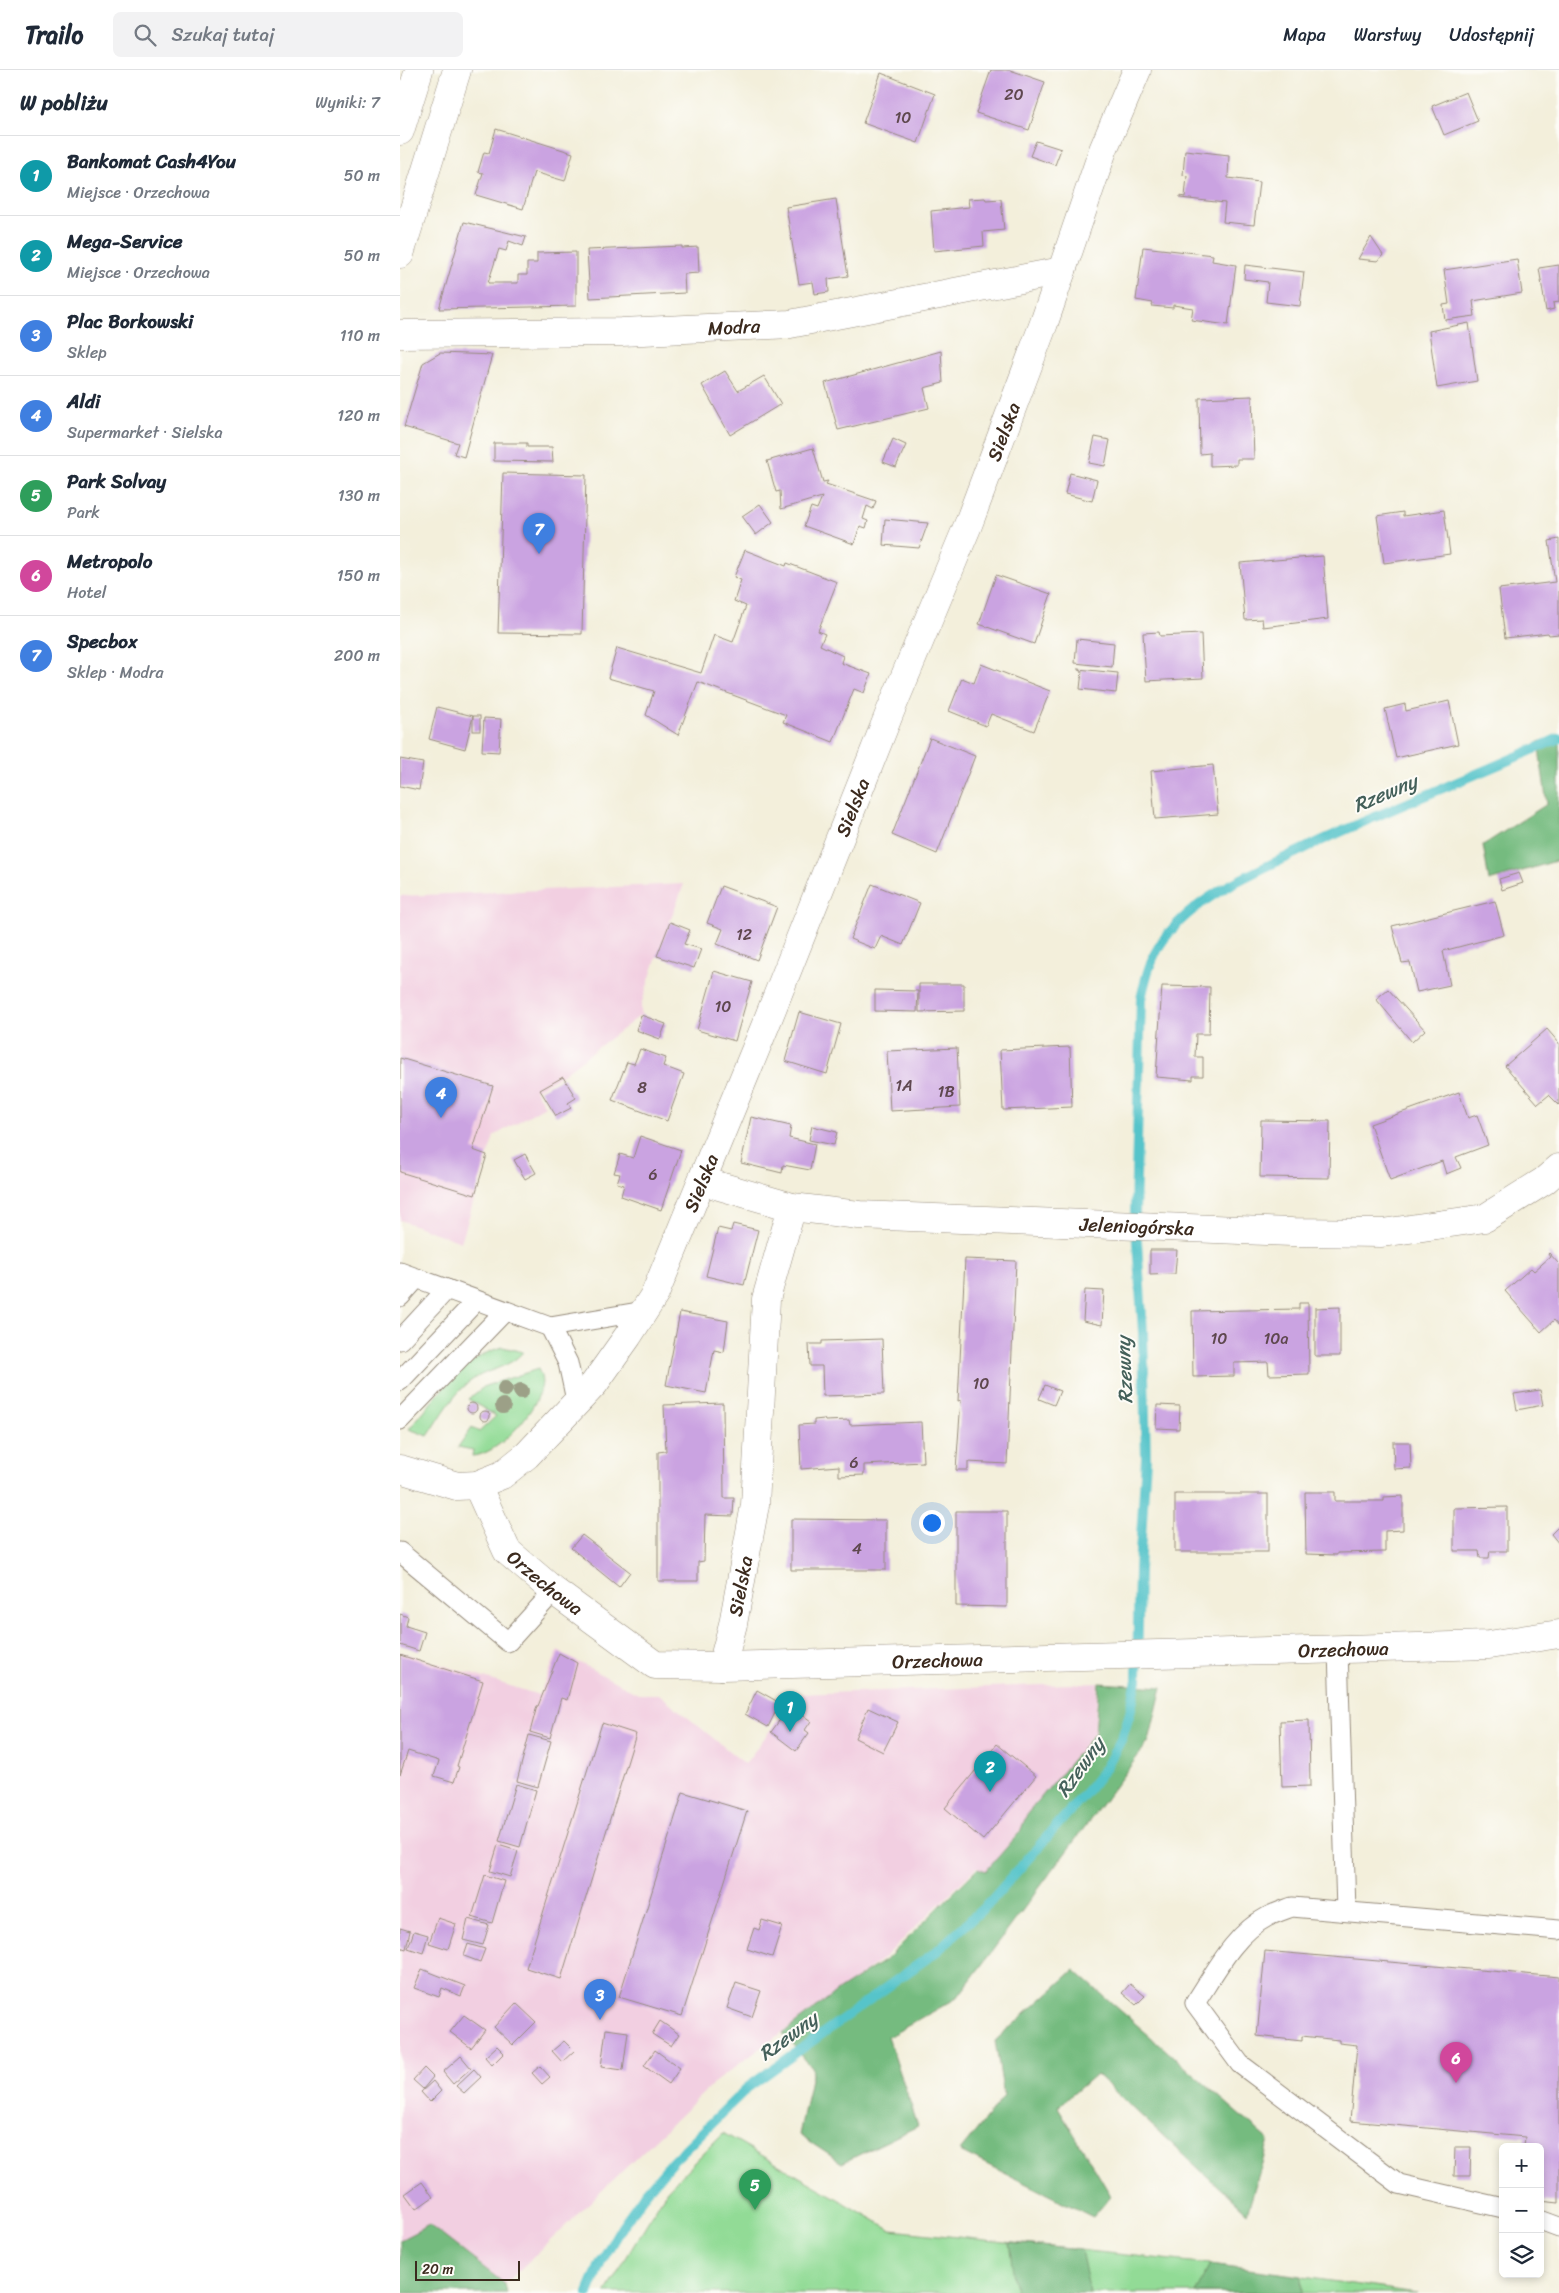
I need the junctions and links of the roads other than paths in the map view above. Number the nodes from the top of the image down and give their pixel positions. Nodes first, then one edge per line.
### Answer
1 (419, 70) edge
2 (457, 70) edge
3 (1137, 70) edge
4 (400, 131) edge
5 (400, 254) edge
6 (1062, 271) junction
7 (400, 334) edge
8 (1559, 1168) edge
9 (702, 1181) junction
10 (792, 1207) junction
11 (409, 1275) edge
12 (447, 1289) junction
13 (400, 1297) edge
14 (476, 1301) junction
15 (505, 1311) junction
16 (644, 1311) junction
17 (550, 1327) junction
18 (400, 1340) edge
19 (400, 1381) edge
20 (577, 1405) junction
21 (400, 1420) edge
22 (400, 1469) edge
23 (477, 1485) junction
24 (406, 1557) edge
25 (554, 1591) junction
26 (1559, 1634) edge
27 (1338, 1650) junction
28 (722, 1666) junction
29 (1346, 1911) junction
30 (1559, 1930) edge
31 (1499, 2207) edge
32 (1544, 2221) edge
33 (1559, 2227) edge

1 - 4 street
2 - 5 street
3 - 6 street, Sielska
6 - 7 street, Modra
6 - 9 street, Sielska
8 - 10 street, Jeleniogórska
9 - 10 street, Jeleniogórska
9 - 16 street, Sielska
10 - 28 street, Sielska
11 - 12 lane
11 - 13 lane
12 - 14 lane
12 - 18 lane
14 - 15 lane
14 - 19 lane
15 - 17 lane
15 - 21 lane
16 - 17 lane
16 - 20 street, Sielska
17 - 20 lane
20 - 23 street, Sielska
22 - 23 street
23 - 25 street, Orzechowa
24 - 25 lane
25 - 28 street, Orzechowa
26 - 27 street, Orzechowa
27 - 28 street, Orzechowa
27 - 29 lane
29 - 30 lane
29 - 31 lane
32 - 33 lane

